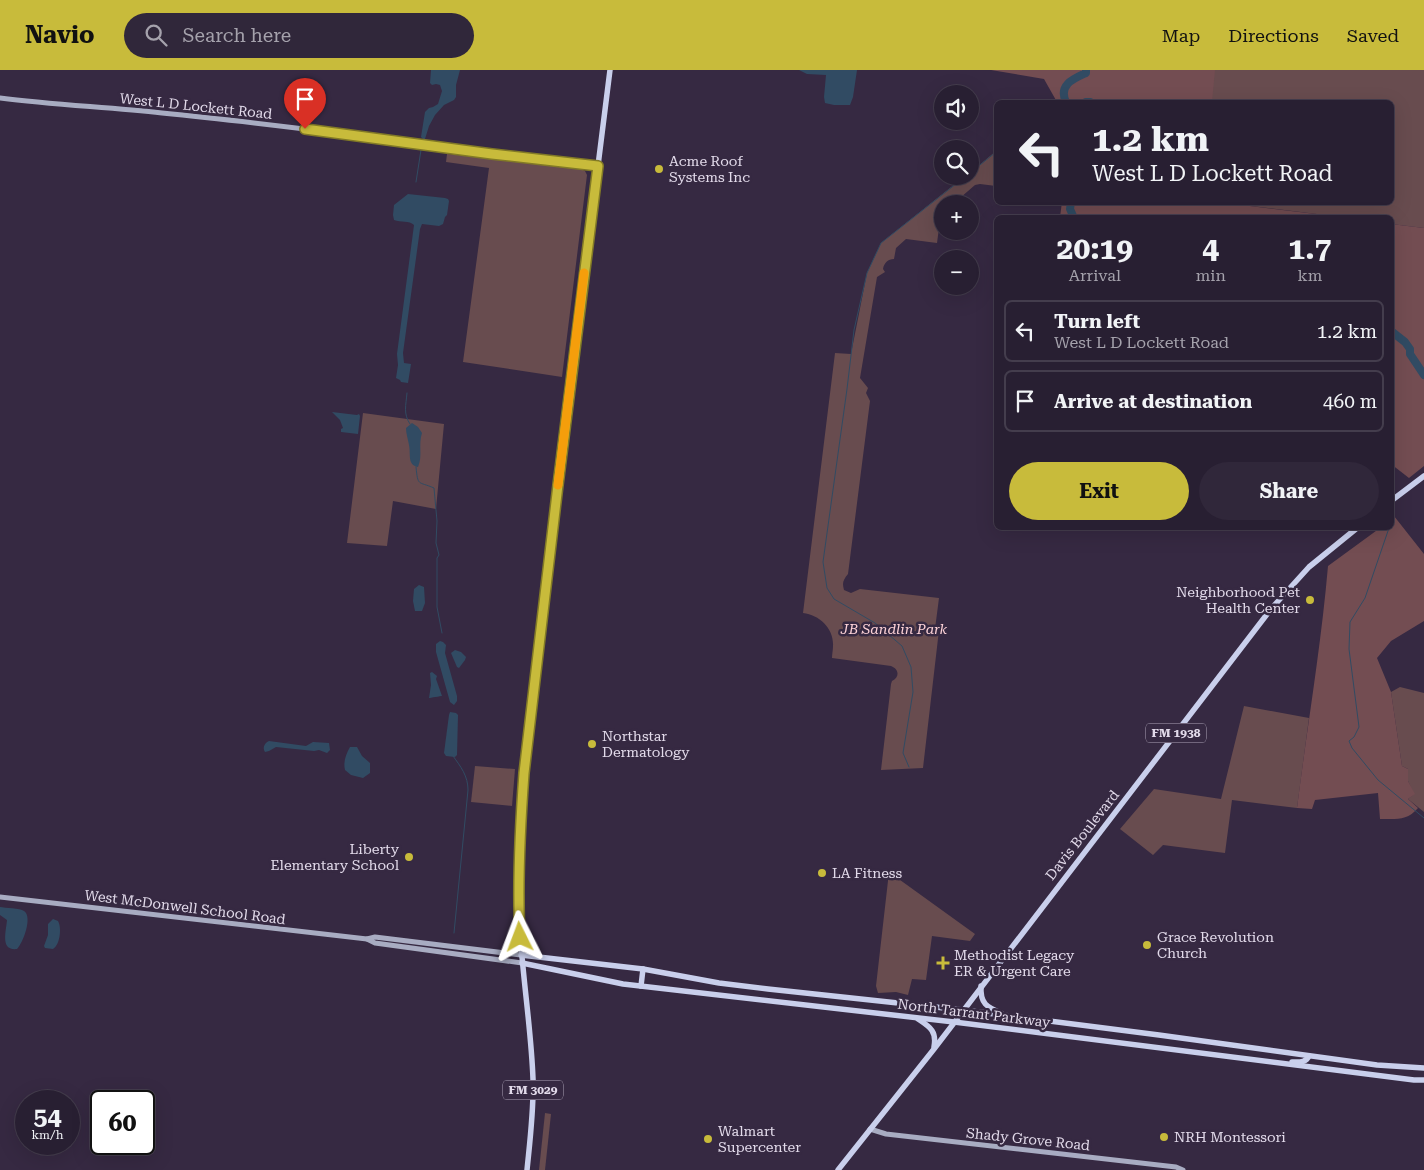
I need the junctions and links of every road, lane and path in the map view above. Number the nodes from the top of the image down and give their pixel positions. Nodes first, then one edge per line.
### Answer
1 (610, 70) edge
2 (0, 98) edge
3 (598, 166) junction
4 (1424, 476) edge
5 (1394, 499) edge
6 (1355, 530) edge
7 (0, 897) edge
8 (367, 939) junction
9 (522, 954) junction
10 (522, 963) junction
11 (643, 970) junction
12 (641, 986) junction
13 (981, 986) junction
14 (761, 988) junction
15 (760, 1000) junction
16 (963, 1010) junction
17 (1008, 1016) junction
18 (916, 1018) junction
19 (954, 1022) junction
20 (1159, 1035) junction
21 (1157, 1048) junction
22 (934, 1049) junction
23 (1309, 1056) junction
24 (1265, 1062) junction
25 (1424, 1068) edge
26 (1424, 1080) edge
27 (870, 1129) junction
28 (527, 1170) edge
29 (838, 1170) edge
30 (1183, 1170) edge

1 - 3 main road, FM 3029
2 - 3 main road, West L D Lockett Road
3 - 9 main road, FM 3029
4 - 5 main road
6 - 13 main road, Davis Boulevard / FM 1938
7 - 8 main road, West McDonwell School Road
8 - 9 main road, West McDonwell School Road
8 - 10 main road, West McDonwell School Road
9 - 10 main road, FM 3029
9 - 11 main road, North Tarrant Parkway
10 - 12 main road, North Tarrant Parkway
10 - 28 main road, FM 3029
11 - 12 main road
11 - 14 main road, North Tarrant Parkway
12 - 15 main road, North Tarrant Parkway
13 - 16 main road, Davis Boulevard / FM 1938
13 - 17 main road
14 - 15 main road
14 - 16 main road, North Tarrant Parkway
15 - 18 main road, North Tarrant Parkway
16 - 17 main road, North Tarrant Parkway
16 - 19 main road, Davis Boulevard / FM 1938
17 - 20 main road, North Tarrant Parkway
18 - 19 main road, North Tarrant Parkway
18 - 22 main road
19 - 21 main road, North Tarrant Parkway
19 - 22 main road, Davis Boulevard / FM 1938
20 - 21 main road
20 - 23 main road, North Tarrant Parkway
21 - 24 main road, North Tarrant Parkway
22 - 27 main road, Davis Boulevard / FM 1938
23 - 24 main road
23 - 25 main road, North Tarrant Parkway
24 - 26 main road, North Tarrant Parkway
27 - 29 main road, Davis Boulevard / FM 1938
27 - 30 main road, Shady Grove Road

